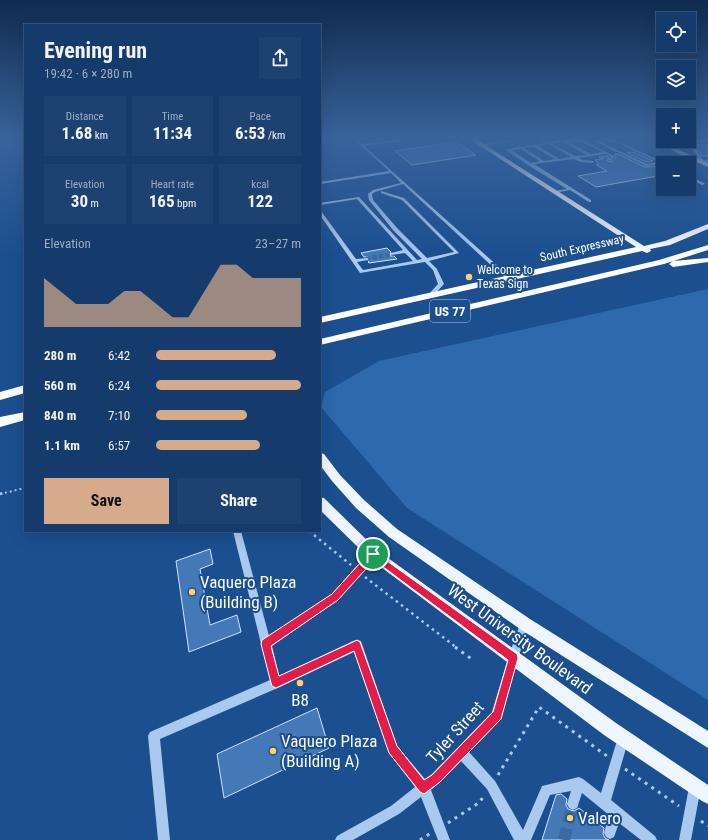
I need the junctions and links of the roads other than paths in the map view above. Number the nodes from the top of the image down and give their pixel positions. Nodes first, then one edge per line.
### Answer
1 (358, 177) edge
2 (398, 177) edge
3 (532, 177) edge
4 (552, 177) edge
5 (696, 180) edge
6 (321, 183) edge
7 (404, 183) junction
8 (703, 184) dead end
9 (571, 189) junction
10 (382, 192) dead end
11 (555, 192) junction
12 (590, 201) dead end
13 (321, 204) edge
14 (321, 213) edge
15 (708, 226) edge
16 (619, 233) junction
17 (708, 247) edge
18 (642, 248) junction
19 (406, 251) junction
20 (392, 254) tunnel mouth
21 (602, 258) junction
22 (366, 259) tunnel mouth
23 (426, 260) junction
24 (708, 260) edge
25 (354, 261) junction
26 (416, 262) junction
27 (661, 262) junction
28 (508, 278) junction
29 (431, 295) junction
30 (321, 320) edge
31 (346, 335) junction
32 (321, 342) edge
33 (321, 345) edge
34 (24, 389) edge
35 (0, 396) edge
36 (24, 416) edge
37 (0, 422) edge
38 (321, 458) edge
39 (321, 503) edge
40 (237, 532) edge
41 (373, 554) junction
42 (525, 624) junction
43 (266, 644) junction
44 (513, 658) junction
45 (276, 683) junction
46 (624, 738) junction
47 (708, 740) edge
48 (461, 752) junction
49 (579, 783) junction
50 (695, 786) junction
51 (424, 788) junction
52 (708, 795) edge
53 (604, 803) junction
54 (573, 804) tunnel mouth
55 (616, 812) junction
56 (610, 833) dead end
57 (647, 838) edge
58 (164, 840) edge
59 (341, 840) edge
60 (444, 840) edge
61 (521, 840) edge
62 (525, 840) edge
63 (685, 840) edge

1 - 6 street
2 - 7 street
3 - 11 highway
4 - 9 street
5 - 8 street
7 - 23 street
7 - 28 street
9 - 11 street
9 - 12 street
10 - 23 street
11 - 16 highway
13 - 19 street
14 - 25 street
15 - 18 highway, South Expressway / US 77
16 - 18 highway
16 - 21 highway
17 - 27 highway, US 77
18 - 21 highway, South Expressway / US 77
18 - 27 highway
19 - 20 street
19 - 26 street
21 - 28 highway, South Expressway / US 77
22 - 25 street
23 - 26 street
23 - 29 street
24 - 27 highway
25 - 26 street
27 - 31 highway, US 77
28 - 29 highway, South Expressway / US 77
29 - 30 highway, South Expressway / US 77
31 - 32 highway, US 77
31 - 33 highway
34 - 35 highway
36 - 37 highway
38 - 42 main road, West University Boulevard
39 - 41 main road, West University Boulevard
40 - 43 street
41 - 43 street
41 - 44 main road, West University Boulevard
42 - 44 street, Tyler Street
42 - 47 main road, West University Boulevard
43 - 45 street
44 - 46 main road, West University Boulevard
44 - 48 street, Tyler Street
45 - 51 street
45 - 58 street
46 - 50 main road, West University Boulevard
46 - 53 street
48 - 51 street, Tyler Street
48 - 61 street
49 - 53 street
49 - 54 street
49 - 62 street
50 - 52 main road, West University Boulevard
50 - 63 street
51 - 59 street, Tyler Street
51 - 60 street
53 - 55 street
55 - 56 street
55 - 57 street

